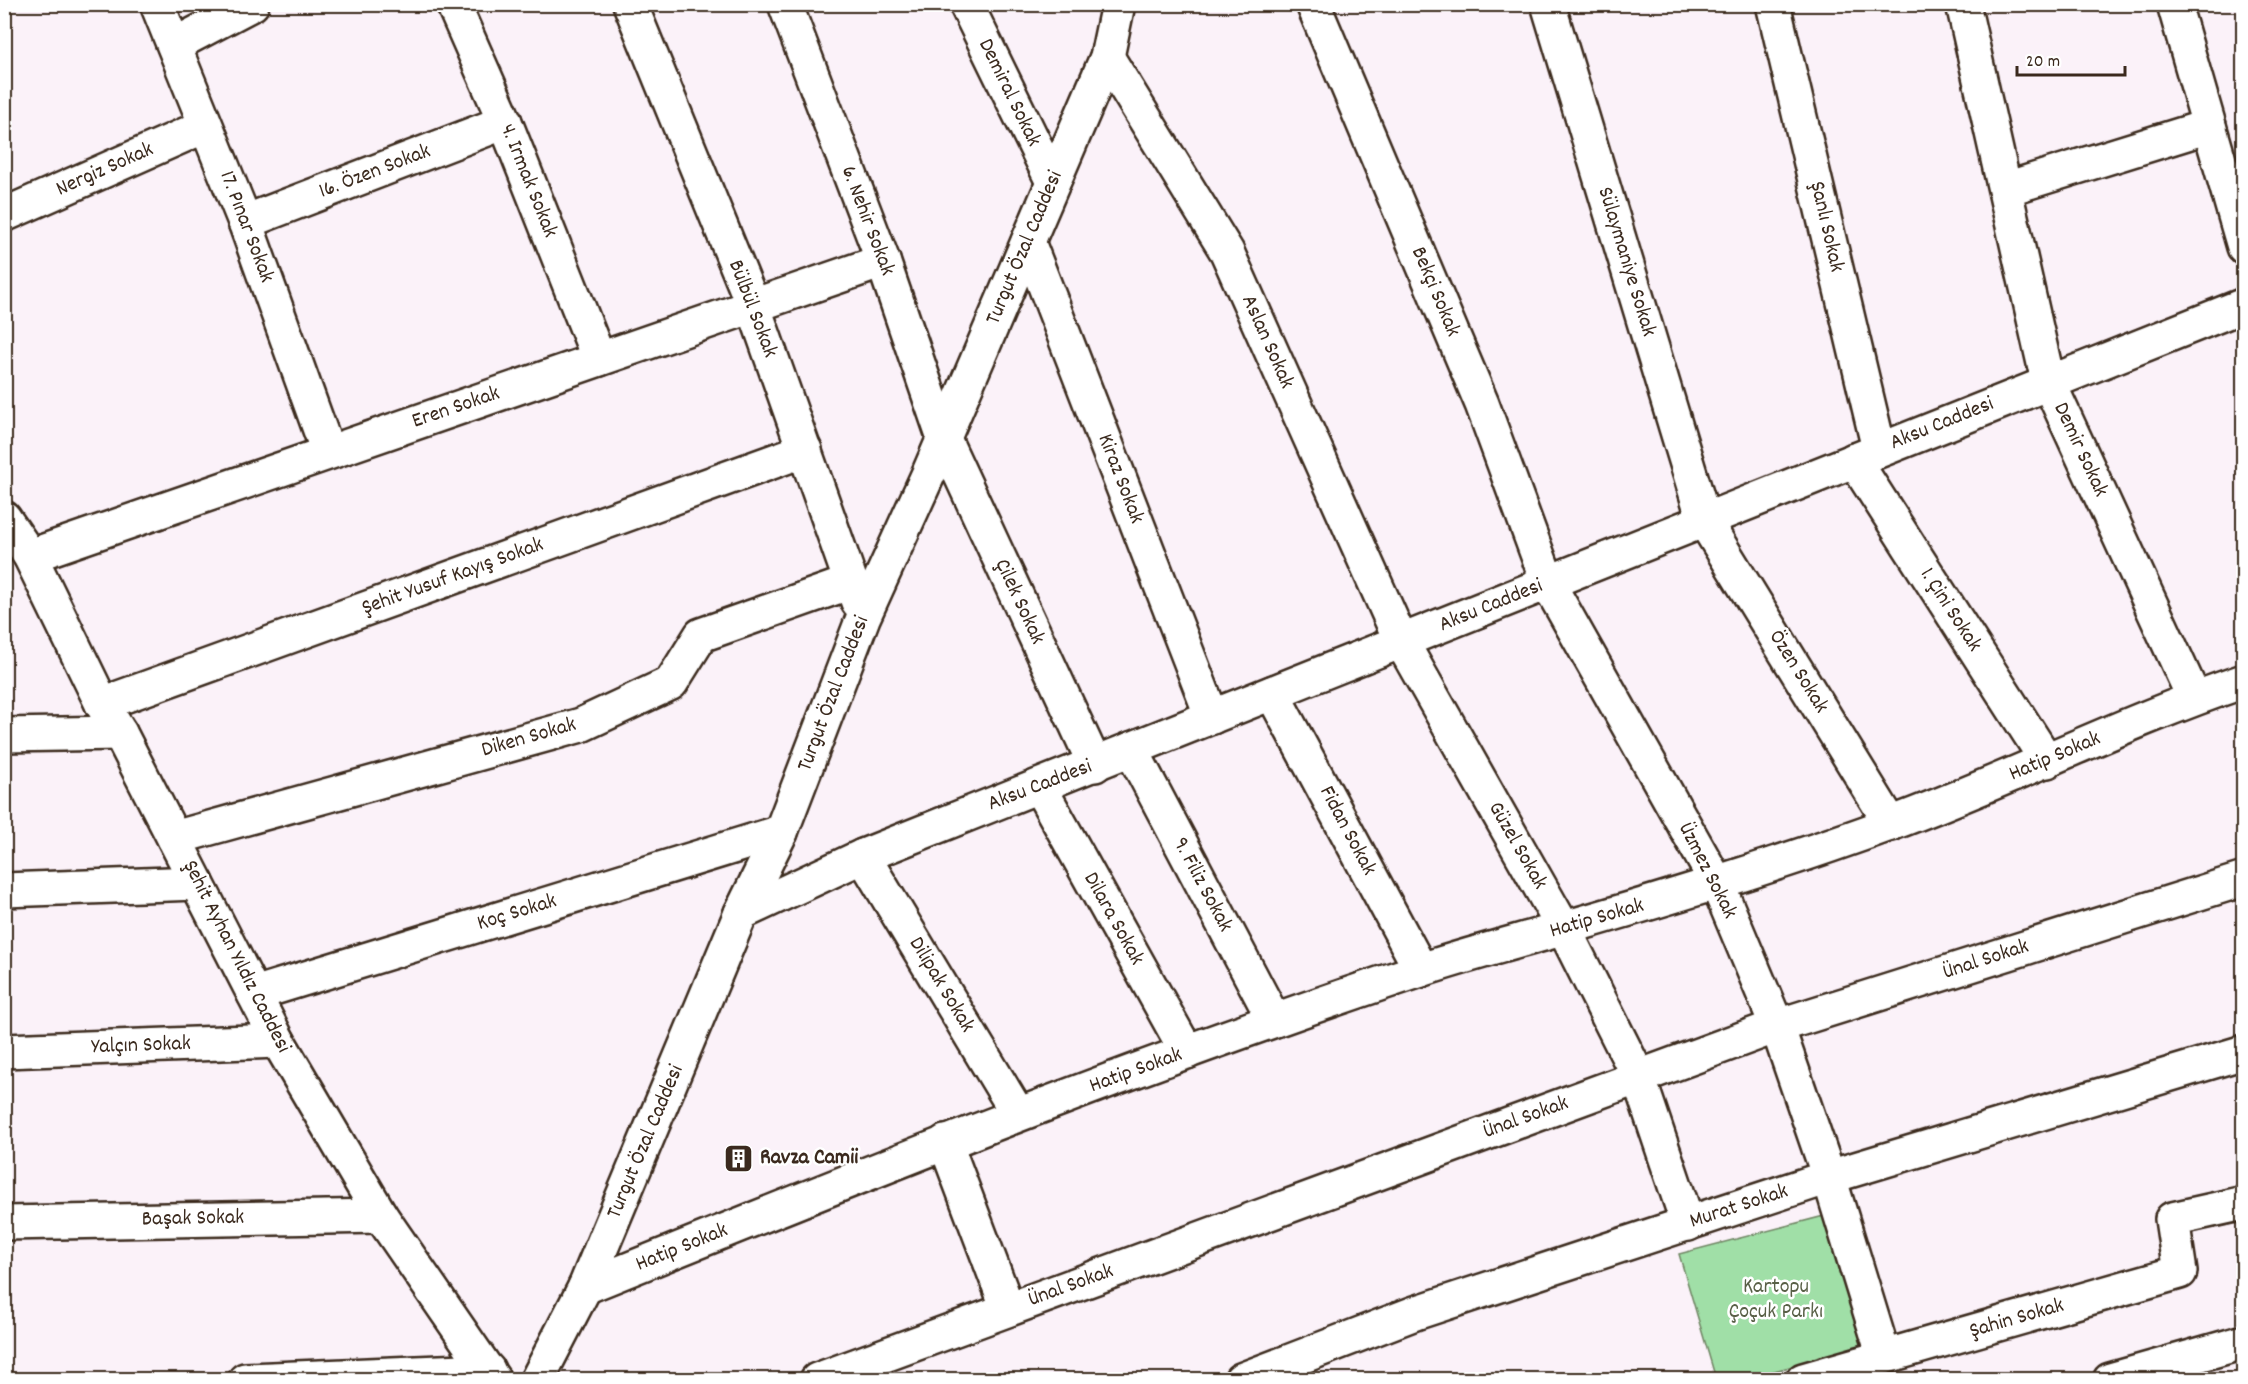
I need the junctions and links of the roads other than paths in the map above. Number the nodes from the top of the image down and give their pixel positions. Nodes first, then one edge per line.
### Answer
1 (157, 4) edge
2 (252, 4) edge
3 (453, 4) edge
4 (630, 4) edge
5 (785, 4) edge
6 (966, 4) edge
7 (1118, 4) edge
8 (1313, 4) edge
9 (1548, 4) edge
10 (1773, 4) edge
11 (1963, 4) edge
12 (2174, 4) edge
13 (174, 45) junction
14 (1107, 57) junction
15 (505, 122) junction
16 (205, 126) junction
17 (2209, 126) junction
18 (1053, 182) junction
19 (2006, 189) junction
20 (4, 215) edge
21 (246, 222) junction
22 (1028, 242) junction
23 (2244, 247) edge
24 (883, 261) junction
25 (753, 305) junction
26 (2244, 305) edge
27 (599, 359) junction
28 (2048, 381) junction
29 (944, 439) junction
30 (805, 450) junction
31 (328, 452) junction
32 (1867, 454) junction
33 (4, 518) edge
34 (1704, 520) junction
35 (30, 556) junction
36 (851, 582) junction
37 (1548, 583) junction
38 (862, 618) junction
39 (1401, 642) junction
40 (2244, 681) edge
41 (1272, 693) junction
42 (2194, 698) junction
43 (102, 704) junction
44 (1212, 717) junction
45 (120, 733) junction
46 (4, 735) edge
47 (1131, 749) junction
48 (2047, 761) junction
49 (1095, 765) junction
50 (1039, 786) junction
51 (1891, 824) junction
52 (781, 832) junction
53 (174, 838) junction
54 (863, 856) junction
55 (2244, 879) edge
56 (197, 883) junction
57 (1717, 883) junction
58 (4, 890) edge
59 (741, 913) junction
60 (1564, 929) junction
61 (1421, 970) junction
62 (254, 994) junction
63 (1274, 1020) junction
64 (1777, 1026) junction
65 (278, 1041) junction
66 (4, 1052) edge
67 (1187, 1052) junction
68 (2244, 1052) edge
69 (1638, 1076) junction
70 (1018, 1114) junction
71 (945, 1142) junction
72 (1829, 1177) junction
73 (2244, 1203) edge
74 (381, 1216) junction
75 (4, 1223) edge
76 (1688, 1224) junction
77 (585, 1287) junction
78 (1008, 1309) junction
79 (2244, 1342) edge
80 (1884, 1357) junction
81 (491, 1375) edge
82 (245, 1380) edge
83 (537, 1380) edge
84 (817, 1380) edge
85 (1241, 1380) edge
86 (1803, 1380) edge
87 (2110, 1380) edge

1 - 13 street, 17. Pınar Sokak
2 - 13 street
3 - 15 street, 4. Irmak Sokak
4 - 25 street, Bülbül Sokak
5 - 24 street, 6. Nehir Sokak
6 - 18 street, Demiral Sokak
7 - 14 street, Turgut Özal Caddesi
8 - 37 street, Bekçi Sokak
9 - 34 street, Sülaymaniye Sokak
10 - 32 street, Şanlı Sokak
11 - 19 street, Demir Sokak
12 - 17 street
13 - 16 street, 17. Pınar Sokak
14 - 18 street, Turgut Özal Caddesi
14 - 39 street, Aslan Sokak
15 - 21 street, 16. Özen Sokak
15 - 27 street, 4. Irmak Sokak
16 - 20 street, Nergiz Sokak
16 - 21 street, 17. Pınar Sokak
17 - 19 street
17 - 23 street
18 - 22 street, Turgut Özal Caddesi
19 - 28 street, Demir Sokak
21 - 31 street, 17. Pınar Sokak
22 - 29 street, Turgut Özal Caddesi
22 - 44 street, Kiraz Sokak
24 - 25 street, Eren Sokak
24 - 29 street, 6. Nehir Sokak
25 - 27 street, Eren Sokak
25 - 30 street, Bülbül Sokak
26 - 28 street, Aksu Caddesi
27 - 31 street, Eren Sokak
28 - 32 street, Aksu Caddesi
28 - 42 street, Demir Sokak
29 - 38 street, Turgut Özal Caddesi
29 - 49 street, Çilek Sokak
30 - 36 street, Bülbül Sokak
30 - 43 street, Şehit Yusuf Kayış Sokak
31 - 35 street, Eren Sokak
32 - 34 street, Aksu Caddesi
32 - 48 street, 1. Çini Sokak
33 - 35 street, Şehit Ayhan Yıldız Caddesi
34 - 37 street, Aksu Caddesi
34 - 51 street, Özen Sokak
35 - 43 street, Şehit Ayhan Yıldız Caddesi
36 - 38 street, Bülbül Sokak
36 - 53 street, Diken Sokak
37 - 39 street, Aksu Caddesi
37 - 57 street, Üzmez Sokak
38 - 52 street, Turgut Özal Caddesi
39 - 41 street, Aksu Caddesi
39 - 60 street, Güzel Sokak
40 - 42 street, Hatip Sokak
41 - 44 street, Aksu Caddesi
41 - 61 street, Fidan Sokak
42 - 48 street, Hatip Sokak
43 - 45 street, Şehit Ayhan Yıldız Caddesi
44 - 47 street, Aksu Caddesi
45 - 46 street
45 - 53 street, Şehit Ayhan Yıldız Caddesi
47 - 49 street, Aksu Caddesi
47 - 63 street, 9. Filiz Sokak
48 - 51 street, Hatip Sokak
49 - 50 street, Aksu Caddesi
50 - 54 street, Aksu Caddesi
50 - 67 street, Dilara Sokak
51 - 57 street, Hatip Sokak
52 - 59 street, Turgut Özal Caddesi
52 - 62 street, Koç Sokak
53 - 56 street, Şehit Ayhan Yıldız Caddesi
54 - 59 street, Aksu Caddesi
54 - 70 street, Dilipak Sokak
55 - 64 street, Ünal Sokak
56 - 58 street
56 - 62 street, Şehit Ayhan Yıldız Caddesi
57 - 60 street, Hatip Sokak
57 - 64 street, Üzmez Sokak
59 - 77 street, Turgut Özal Caddesi
60 - 61 street, Hatip Sokak
60 - 69 street, Güzel Sokak
61 - 63 street, Hatip Sokak
62 - 65 street, Şehit Ayhan Yıldız Caddesi
63 - 67 street, Hatip Sokak
64 - 69 street, Ünal Sokak
64 - 72 street, Üzmez Sokak
65 - 66 street, Yalçın Sokak
65 - 74 street, Şehit Ayhan Yıldız Caddesi
67 - 70 street, Hatip Sokak
68 - 72 street, Murat Sokak
69 - 76 street, Güzel Sokak
69 - 78 street, Ünal Sokak
70 - 71 street, Hatip Sokak
71 - 77 street, Hatip Sokak
71 - 78 street
72 - 76 street, Murat Sokak
72 - 80 street, Üzmez Sokak
73 - 80 street, Şahin Sokak
74 - 75 street, Başak Sokak
74 - 81 street, Şehit Ayhan Yıldız Caddesi
76 - 85 street, Murat Sokak
77 - 83 street, Turgut Özal Caddesi
78 - 84 street, Ünal Sokak
79 - 87 street
80 - 86 street, Şahin Sokak
81 - 82 street

